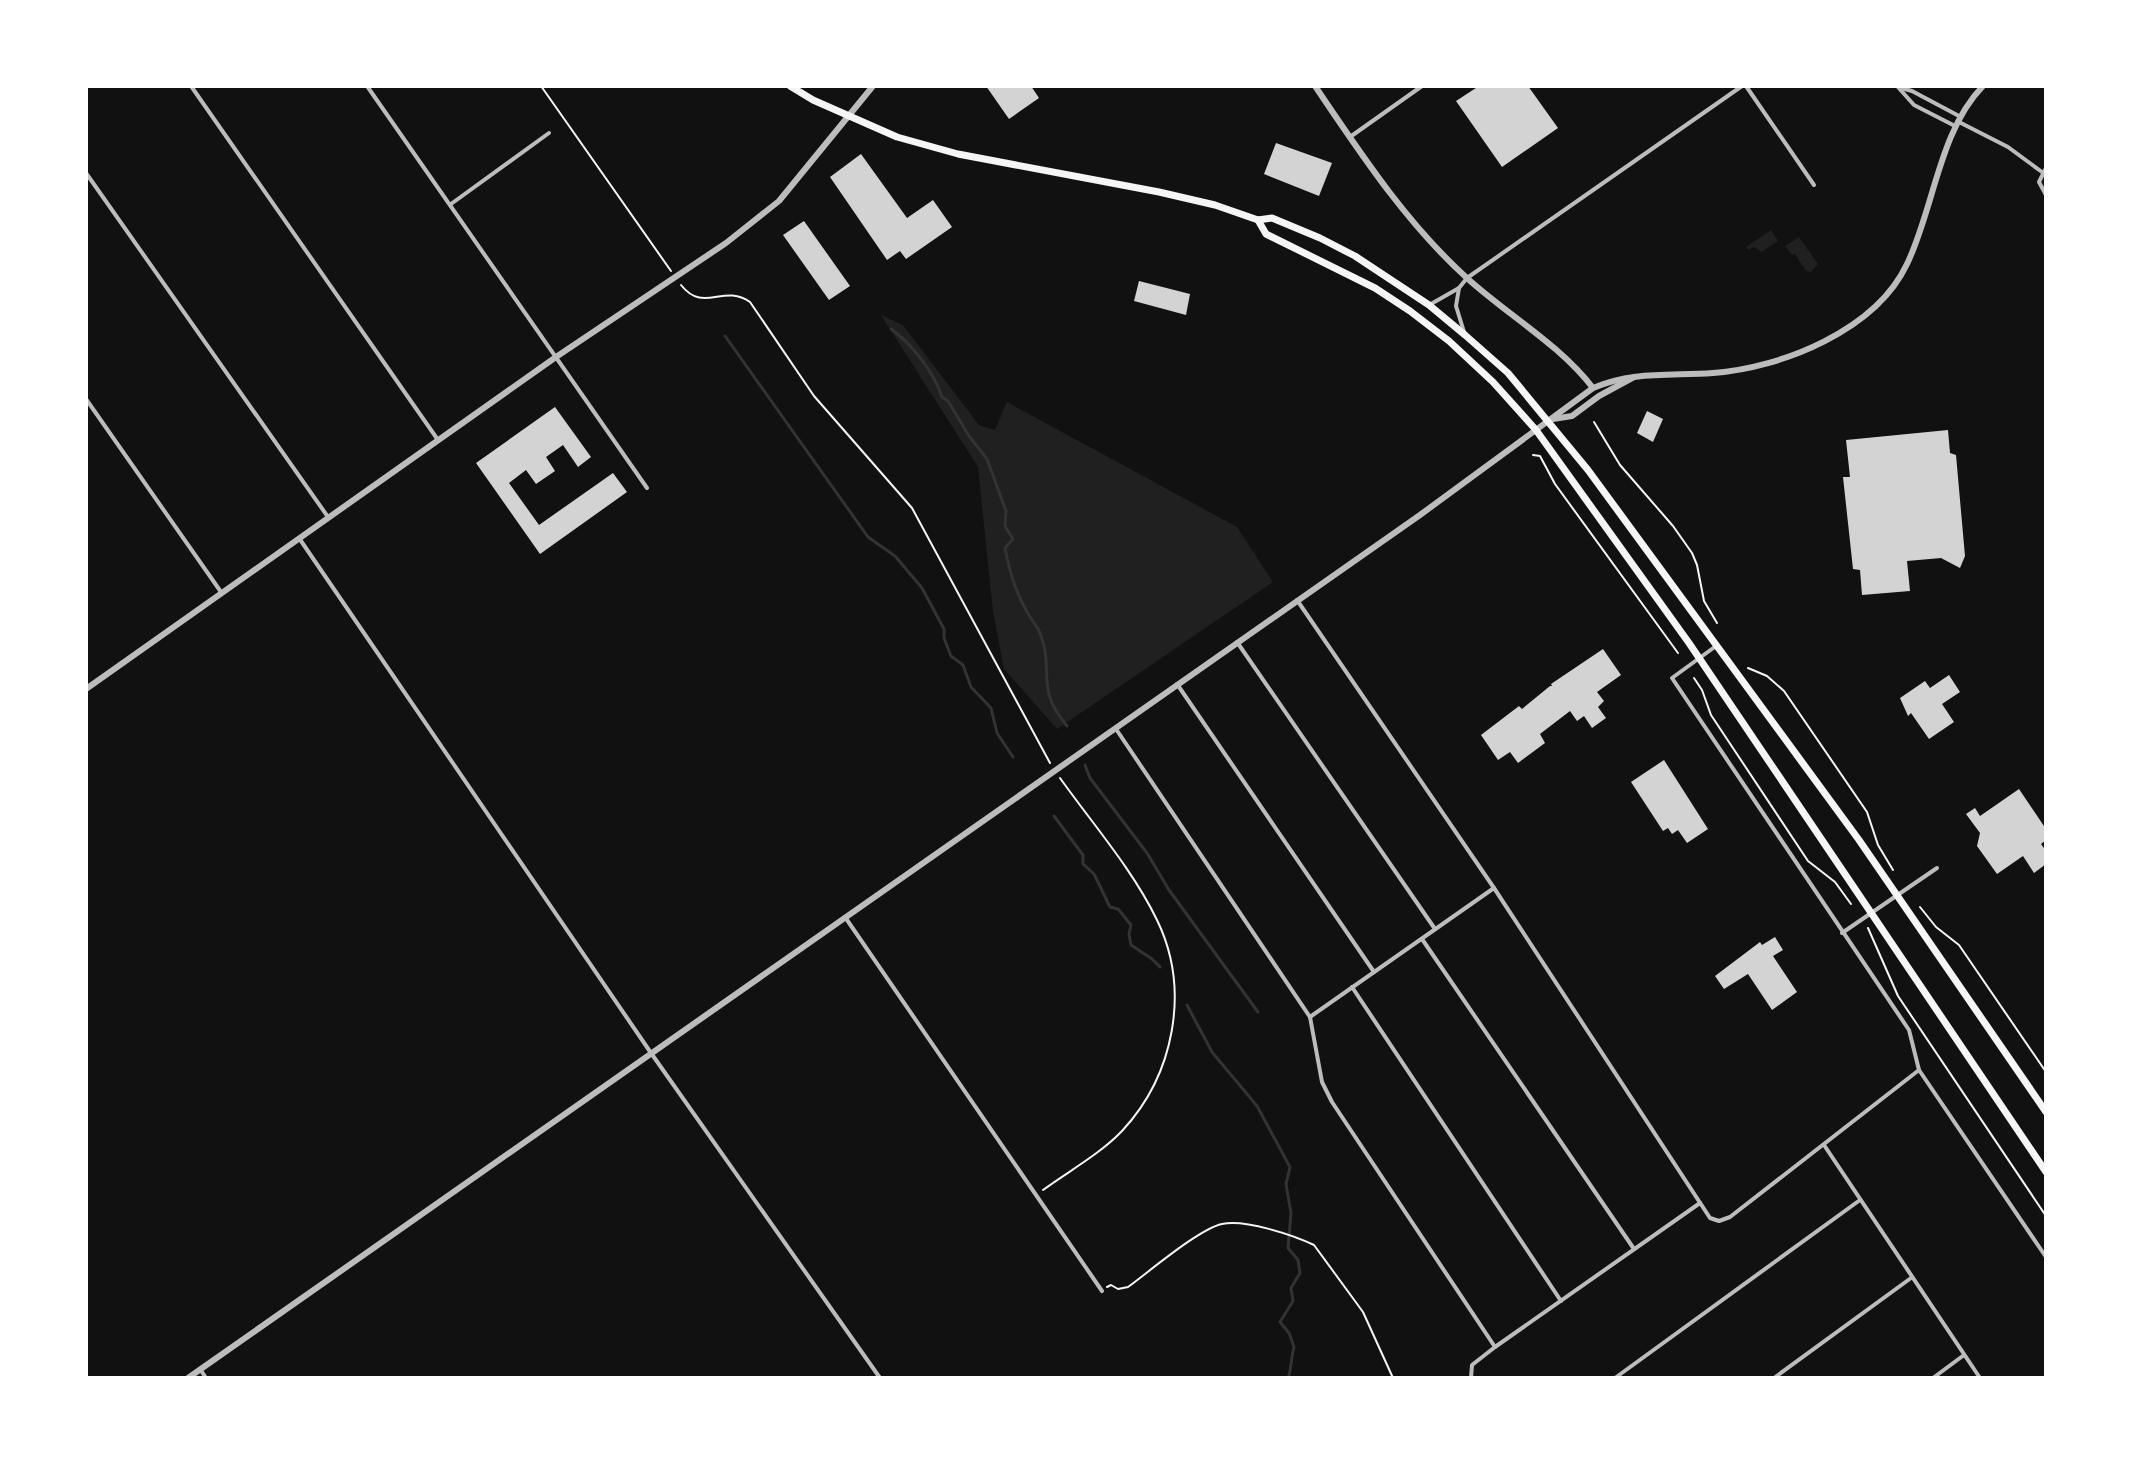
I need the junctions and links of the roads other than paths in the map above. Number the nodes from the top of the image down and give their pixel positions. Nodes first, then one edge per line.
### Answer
1 (191, 86) edge
2 (367, 86) edge
3 (790, 86) edge
4 (873, 86) edge
5 (1315, 86) edge
6 (1422, 86) edge
7 (1744, 86) edge
8 (1898, 86) edge
9 (1983, 86) edge
10 (848, 115) junction
11 (1957, 121) junction
12 (549, 133) dead end
13 (1350, 137) junction
14 (2044, 170) edge
15 (86, 173) edge
16 (1814, 185) dead end
17 (2046, 195) edge
18 (450, 205) junction
19 (1258, 220) junction
20 (1467, 278) junction
21 (1459, 288) junction
22 (1429, 305) junction
23 (1465, 335) junction
24 (556, 357) junction
25 (1637, 374) junction
26 (1593, 388) junction
27 (86, 399) edge
28 (1549, 420) junction
29 (1536, 430) junction
30 (438, 440) junction
31 (647, 488) dead end
32 (328, 517) junction
33 (299, 538) junction
34 (221, 592) junction
35 (1297, 600) junction
36 (1237, 642) junction
37 (1716, 646) junction
38 (1699, 658) junction
39 (1177, 684) junction
40 (86, 689) edge
41 (1115, 728) junction
42 (1937, 868) dead end
43 (1494, 888) junction
44 (1897, 895) junction
45 (1872, 912) junction
46 (845, 917) junction
47 (1435, 929) junction
48 (1842, 933) junction
49 (1422, 939) junction
50 (1374, 972) junction
51 (1352, 987) junction
52 (1310, 1017) junction
53 (651, 1053) junction
54 (1919, 1070) junction
55 (2046, 1112) edge
56 (1824, 1145) junction
57 (2046, 1172) edge
58 (1860, 1200) junction
59 (1700, 1203) junction
60 (1634, 1249) junction
61 (2046, 1257) edge
62 (1912, 1277) junction
63 (1102, 1291) road end
64 (1561, 1301) junction
65 (1495, 1347) junction
66 (1964, 1355) junction
67 (200, 1369) junction
68 (188, 1378) edge
69 (206, 1378) edge
70 (880, 1378) edge
71 (1471, 1378) edge
72 (1615, 1378) edge
73 (1774, 1378) edge
74 (1933, 1378) edge
75 (1980, 1378) edge

1 - 30 street
2 - 18 street
3 - 10 main road
4 - 10 street
5 - 13 street
6 - 13 street
7 - 16 street
7 - 20 street
8 - 11 street
8 - 11 street
9 - 11 street
10 - 19 main road
10 - 24 street
11 - 14 street
11 - 25 street
12 - 18 street
13 - 20 street
14 - 17 street
15 - 32 street
18 - 24 street
19 - 22 main road
19 - 29 main road
20 - 21 street
20 - 26 street
21 - 22 street
21 - 23 street
22 - 23 main road
23 - 28 main road
24 - 30 street
24 - 31 street
25 - 26 street
25 - 28 street
26 - 28 street
27 - 34 street
28 - 29 street
28 - 37 main road
29 - 35 street
29 - 38 main road
30 - 32 street
32 - 33 street
33 - 34 street
33 - 53 street
34 - 40 street
35 - 36 street
35 - 43 street
36 - 39 street
36 - 47 street
37 - 38 street
37 - 44 main road
38 - 45 main road
38 - 48 street
39 - 41 street
39 - 50 street
41 - 46 street
41 - 52 street
42 - 44 street
43 - 47 street
43 - 59 street
44 - 45 street
44 - 55 main road
45 - 48 street
45 - 57 main road
46 - 53 street
46 - 63 street
47 - 49 street
48 - 54 street
49 - 50 street
49 - 60 street
50 - 51 street
51 - 52 street
51 - 64 street
52 - 65 street
53 - 67 street
53 - 70 street
54 - 56 street
54 - 61 street
56 - 58 street
56 - 59 street
58 - 62 street
58 - 72 street
59 - 60 street
60 - 64 street
62 - 66 street
62 - 73 street
64 - 65 street
65 - 71 street
66 - 74 street
66 - 75 street
67 - 68 street
67 - 69 street

